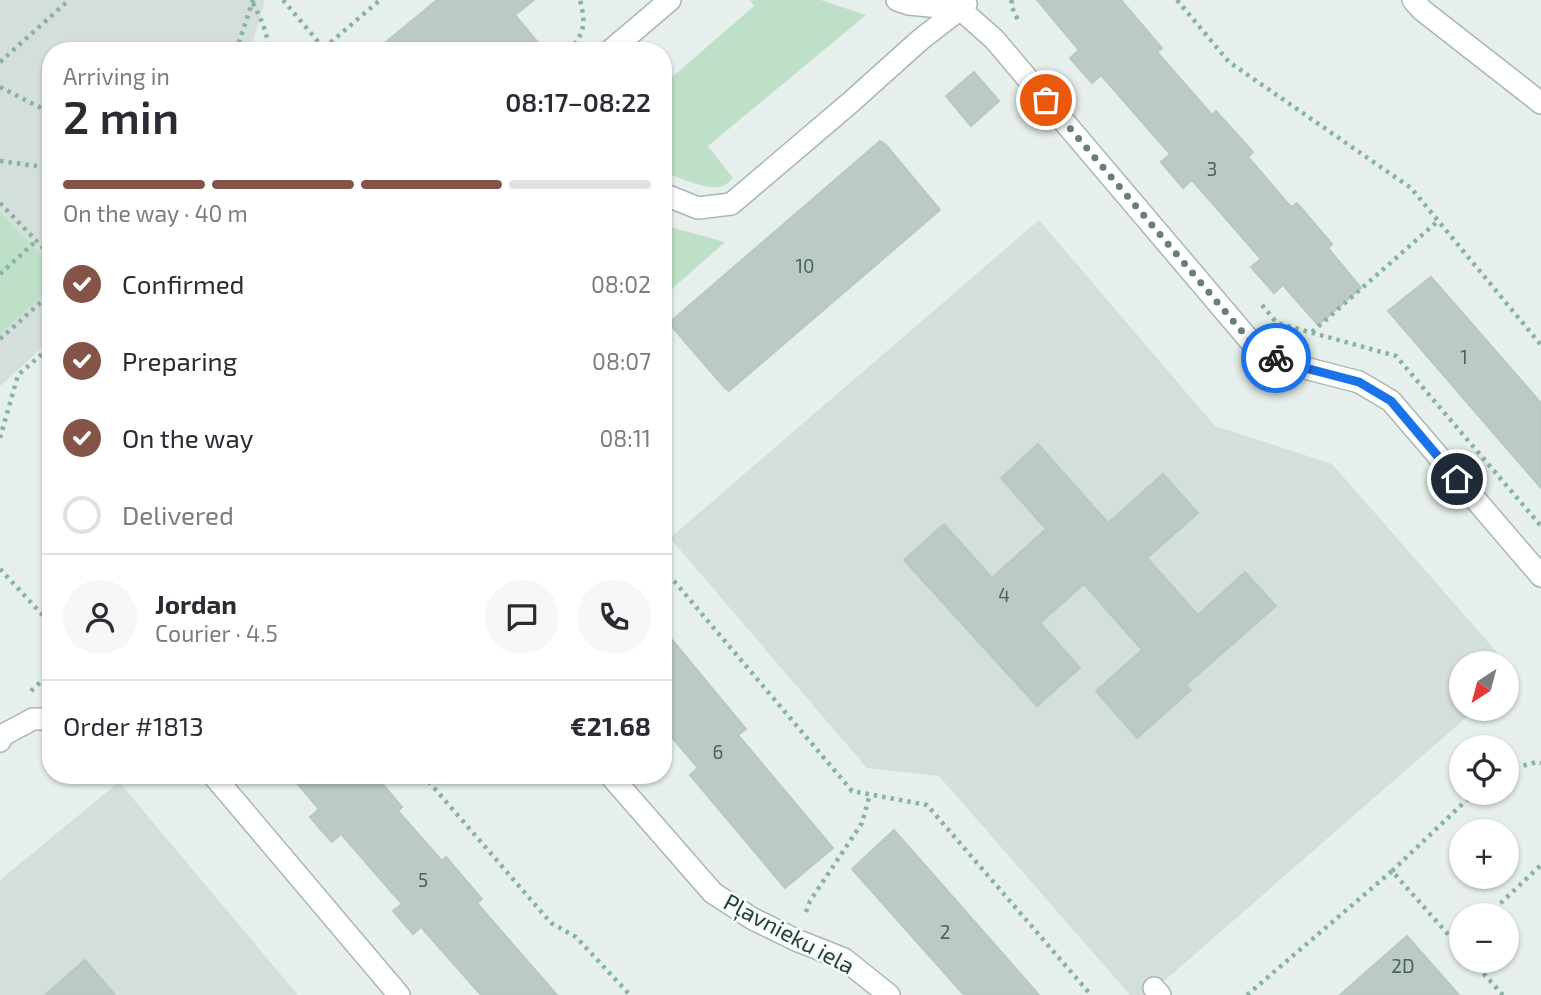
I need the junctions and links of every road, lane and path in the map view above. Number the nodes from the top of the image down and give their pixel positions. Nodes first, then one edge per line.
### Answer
1 (69, 0) edge
2 (284, 0) edge
3 (380, 0) edge
4 (580, 0) edge
5 (670, 0) edge
6 (897, 0) edge
7 (1012, 0) edge
8 (1177, 0) edge
9 (1413, 0) edge
10 (253, 1) edge
11 (965, 5) edge
12 (1019, 22) dead end
13 (239, 42) edge
14 (268, 42) edge
15 (319, 42) edge
16 (333, 42) edge
17 (576, 42) edge
18 (621, 42) edge
19 (0, 62) edge
20 (0, 87) edge
21 (1541, 103) edge
22 (42, 108) edge
23 (0, 161) edge
24 (42, 167) edge
25 (672, 198) edge
26 (0, 203) edge
27 (1438, 221) junction
28 (36, 241) junction
29 (42, 247) edge
30 (0, 274) edge
31 (42, 301) edge
32 (1259, 302) dead end
33 (1311, 332) junction
34 (0, 338) edge
35 (1541, 345) edge
36 (42, 354) edge
37 (0, 438) edge
38 (1541, 526) edge
39 (0, 569) edge
40 (1541, 576) edge
41 (672, 579) edge
42 (42, 614) edge
43 (42, 719) edge
44 (0, 741) edge
45 (1541, 763) edge
46 (1519, 767) edge
47 (221, 784) edge
48 (431, 784) edge
49 (618, 784) edge
50 (870, 794) junction
51 (1462, 805) edge
52 (1541, 865) edge
53 (1392, 871) junction
54 (1501, 903) edge
55 (1449, 932) edge
56 (796, 940) junction
57 (1483, 973) edge
58 (399, 995) edge
59 (630, 995) edge
60 (889, 995) edge
61 (1091, 995) edge
62 (1247, 995) edge
63 (1503, 995) edge

1 - 19 path
2 - 15 path
3 - 16 path
4 - 17 path
5 - 18 street
6 - 11 street
7 - 12 path
8 - 27 path
9 - 21 street
10 - 13 path
10 - 14 path
11 - 25 street
11 - 40 street
20 - 22 path
23 - 24 path
26 - 28 path
27 - 33 path
27 - 35 path
28 - 29 path
28 - 30 path
31 - 34 path
32 - 33 path
33 - 38 path
36 - 37 path
39 - 42 path
41 - 50 path
43 - 44 street
45 - 46 path
47 - 58 street
48 - 59 path
49 - 56 street, Pļavnieku iela
50 - 56 path
50 - 61 path
51 - 53 path
52 - 54 path
53 - 55 path
53 - 62 path
56 - 60 street, Pļavnieku iela
57 - 63 path

